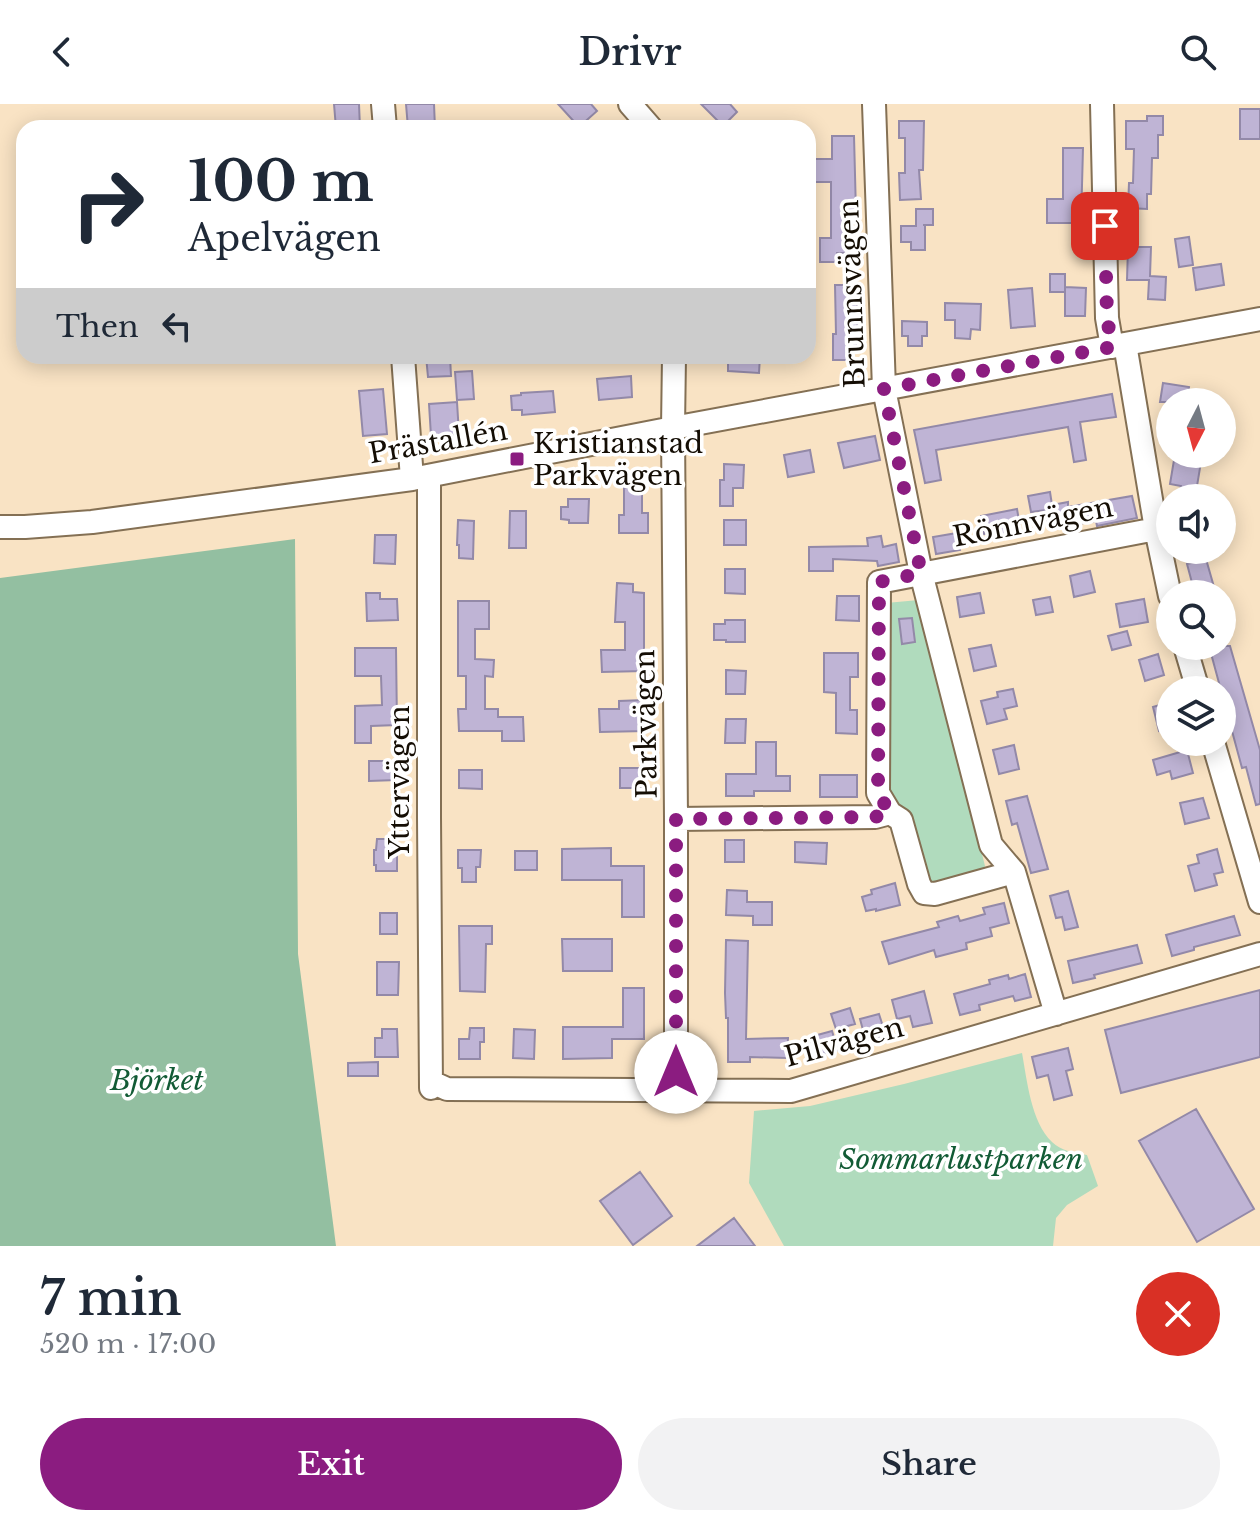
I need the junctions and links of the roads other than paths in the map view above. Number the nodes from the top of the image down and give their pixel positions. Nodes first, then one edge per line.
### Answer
1 (630, 104) edge
2 (874, 104) edge
3 (1102, 104) edge
4 (644, 120) edge
5 (1260, 319) edge
6 (1118, 345) junction
7 (404, 364) edge
8 (674, 364) edge
9 (884, 389) junction
10 (673, 428) junction
11 (421, 478) junction
12 (0, 527) edge
13 (1156, 529) joint
14 (921, 573) junction
15 (1217, 756) edge
16 (890, 813) junction
17 (676, 819) junction
18 (1014, 872) junction
19 (1260, 902) edge
20 (1260, 954) edge
21 (1056, 1014) junction
22 (431, 1088) joint
23 (676, 1090) junction

1 - 4 street
2 - 9 street, Brunnsvägen
3 - 6 street
5 - 6 street, Prästallén
6 - 9 street, Prästallén
6 - 13 street
7 - 11 street, Yttervägen
8 - 10 street, Parkvägen
9 - 10 street, Prästallén
9 - 14 street, Brunnsvägen
10 - 11 street, Prästallén
10 - 17 street, Parkvägen
11 - 12 street, Prästallén
11 - 22 street, Yttervägen
13 - 14 street, Rönnvägen
14 - 16 street
14 - 18 street, Brunnsvägen
15 - 19 street
16 - 17 street
16 - 18 street
17 - 23 street, Parkvägen
18 - 21 street, Brunnsvägen
20 - 21 street, Pilvägen
21 - 23 street, Pilvägen
22 - 23 street, Pilvägen

